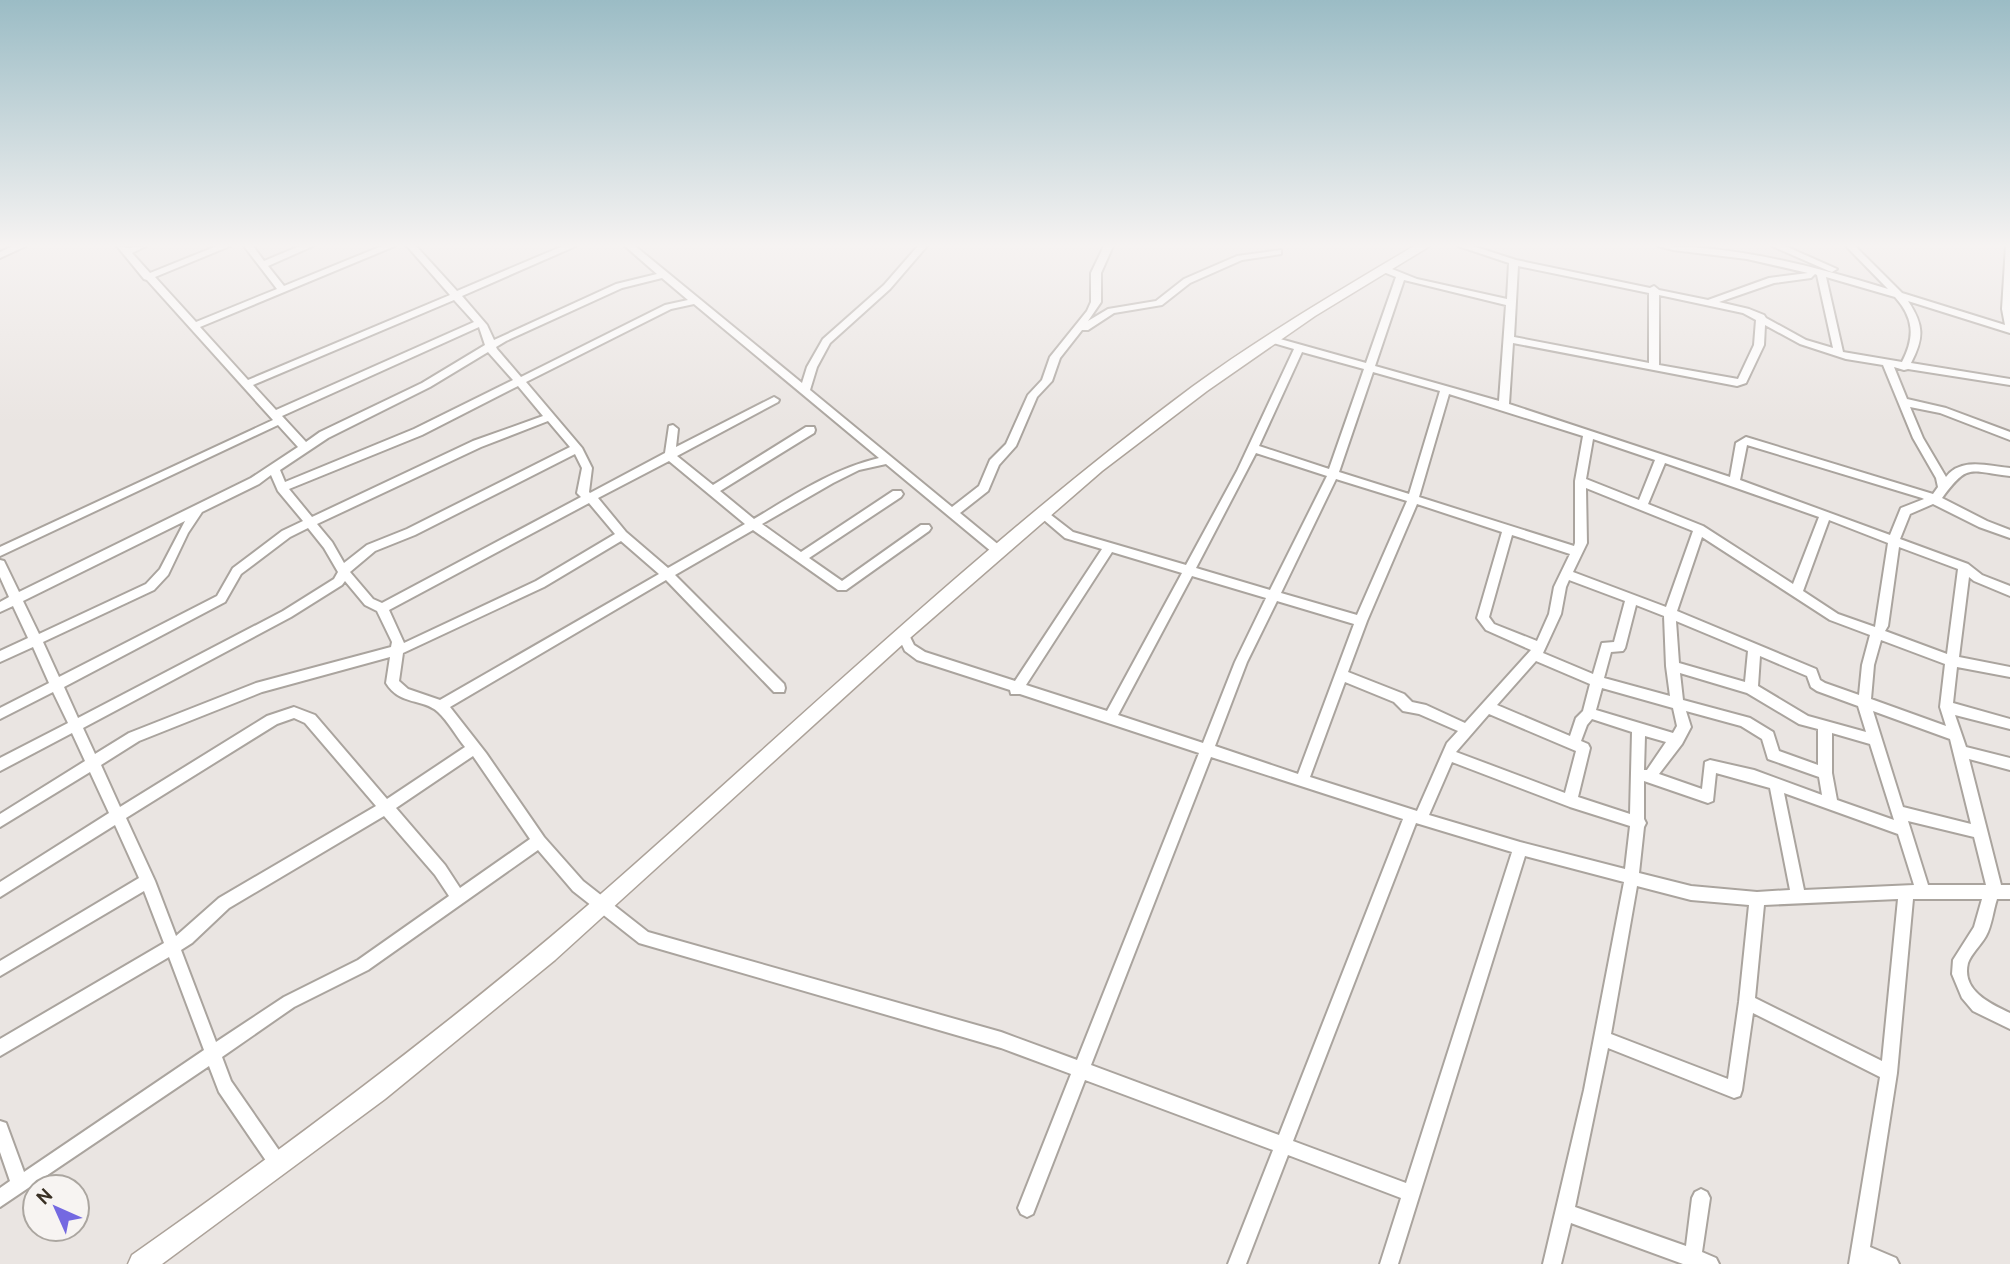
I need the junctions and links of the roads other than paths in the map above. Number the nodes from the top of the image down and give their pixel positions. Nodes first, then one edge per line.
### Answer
1 (174, 305) edge
2 (247, 305) edge
3 (437, 305) edge
4 (463, 305) edge
5 (578, 305) edge
6 (677, 305) edge
7 (700, 305) edge
8 (867, 305) edge
9 (1094, 305) edge
10 (1147, 305) edge
11 (1336, 305) edge
12 (1385, 305) edge
13 (1511, 305) edge
14 (1654, 305) edge
15 (1721, 305) edge
16 (1831, 305) edge
17 (1906, 305) edge
18 (1934, 305) edge
19 (2007, 305) edge
20 (1761, 317) junction
21 (480, 323) junction
22 (194, 326) junction
23 (2010, 328) edge
24 (1076, 333) junction
25 (1508, 339) junction
26 (1273, 340) junction
27 (490, 346) junction
28 (1299, 348) junction
29 (1839, 354) junction
30 (1888, 365) junction
31 (1369, 367) junction
32 (1654, 367) junction
33 (1904, 367) junction
34 (517, 380) junction
35 (2010, 382) edge
36 (247, 384) junction
37 (1445, 390) junction
38 (804, 392) junction
39 (774, 400) dead end
40 (1903, 402) junction
41 (1504, 406) junction
42 (550, 417) junction
43 (276, 418) junction
44 (673, 429) dead end
45 (810, 430) dead end
46 (1589, 434) junction
47 (2010, 436) edge
48 (305, 448) junction
49 (577, 448) junction
50 (1253, 448) junction
51 (670, 456) junction
52 (1661, 459) junction
53 (886, 460) junction
54 (274, 469) junction
55 (2010, 472) edge
56 (1333, 474) junction
57 (1580, 481) junction
58 (1734, 483) junction
59 (282, 488) junction
60 (712, 491) junction
61 (897, 494) dead end
62 (1940, 494) junction
63 (590, 498) junction
64 (1413, 500) junction
65 (1643, 504) junction
66 (203, 507) junction
67 (1042, 512) junction
68 (952, 513) junction
69 (1825, 514) junction
70 (310, 524) junction
71 (753, 524) junction
72 (925, 528) dead end
73 (1508, 529) junction
74 (1699, 529) junction
75 (2010, 534) edge
76 (622, 536) junction
77 (1894, 540) junction
78 (1109, 547) junction
79 (996, 549) junction
80 (0, 552) edge
81 (1578, 552) junction
82 (800, 558) junction
83 (0, 564) edge
84 (1964, 567) junction
85 (1189, 569) junction
86 (345, 574) junction
87 (668, 575) junction
88 (1568, 575) junction
89 (2010, 591) edge
90 (1796, 593) junction
91 (1273, 597) junction
92 (16, 599) junction
93 (1632, 599) junction
94 (0, 607) edge
95 (382, 608) junction
96 (1670, 612) junction
97 (1361, 621) junction
98 (903, 634) junction
99 (1876, 635) junction
100 (35, 640) junction
101 (1754, 647) junction
102 (399, 650) junction
103 (1538, 651) junction
104 (0, 657) edge
105 (1952, 661) junction
106 (1672, 666) junction
107 (2010, 672) edge
108 (1340, 674) junction
109 (1595, 681) junction
110 (57, 686) junction
111 (779, 688) dead end
112 (1751, 689) junction
113 (1016, 690) junction
114 (1679, 703) junction
115 (1864, 704) junction
116 (441, 706) junction
117 (1487, 707) junction
118 (1946, 708) junction
119 (1589, 713) junction
120 (0, 714) edge
121 (1110, 718) junction
122 (75, 724) junction
123 (2010, 724) edge
124 (1825, 727) junction
125 (1466, 729) junction
126 (1639, 730) junction
127 (1956, 735) junction
128 (1873, 739) junction
129 (1677, 740) junction
130 (1574, 743) junction
131 (474, 747) junction
132 (1207, 749) junction
133 (1962, 752) junction
134 (1448, 755) junction
135 (93, 762) junction
136 (2010, 764) edge
137 (0, 765) edge
138 (1825, 773) junction
139 (1644, 776) junction
140 (1302, 781) junction
141 (1776, 785) junction
142 (1570, 801) junction
143 (1832, 806) junction
144 (385, 808) junction
145 (1897, 812) junction
146 (118, 814) junction
147 (1417, 816) junction
148 (0, 821) edge
149 (1639, 823) junction
150 (1903, 830) junction
151 (1980, 832) junction
152 (539, 841) junction
153 (1520, 848) junction
154 (1633, 877) junction
155 (148, 881) junction
156 (0, 890) edge
157 (1915, 892) junction
158 (1999, 892) edge
159 (1798, 896) junction
160 (459, 899) junction
161 (1757, 899) junction
162 (602, 906) junction
163 (173, 947) junction
164 (0, 969) edge
165 (1747, 1002) junction
166 (2010, 1021) edge
167 (1602, 1038) junction
168 (0, 1048) edge
169 (212, 1052) junction
170 (1082, 1070) junction
171 (1889, 1073) junction
172 (0, 1129) edge
173 (1283, 1145) junction
174 (279, 1165) junction
175 (20, 1184) junction
176 (1411, 1193) junction
177 (0, 1198) edge
178 (1701, 1198) dead end
179 (1027, 1208) dead end
180 (1566, 1212) junction
181 (1859, 1258) edge
182 (1692, 1261) edge
183 (151, 1262) edge
184 (1237, 1264) edge
185 (1389, 1264) edge
186 (1552, 1264) edge
187 (1710, 1264) edge
188 (1890, 1264) edge

1 - 22 street
2 - 22 street
3 - 36 street
4 - 21 street
5 - 27 street
6 - 34 street
7 - 38 street
8 - 38 street
9 - 24 street
10 - 24 street
11 - 26 street
12 - 31 street
13 - 25 street
14 - 32 street
15 - 20 street
16 - 29 street
17 - 33 street
18 - 23 street
19 - 23 street
20 - 29 street
20 - 32 street
21 - 27 street
21 - 43 street
22 - 36 street
24 - 68 street
25 - 32 street
25 - 41 street
26 - 28 street
26 - 67 street
27 - 34 street
27 - 48 street
28 - 31 street
28 - 50 street
29 - 30 street
30 - 33 street
30 - 40 street
31 - 37 street
31 - 56 street
33 - 35 street
34 - 42 street
34 - 59 street
36 - 43 street
37 - 41 street
37 - 64 street
38 - 53 street
39 - 51 street
40 - 47 street
40 - 62 street
41 - 46 street
42 - 49 street
42 - 70 street
43 - 48 street
43 - 80 street
44 - 51 street
45 - 60 street
46 - 52 street
46 - 57 street
48 - 54 street
49 - 63 street
49 - 86 street
50 - 56 street
50 - 85 street
51 - 60 street
51 - 63 street
52 - 58 street
52 - 65 street
53 - 68 street
53 - 71 street
54 - 59 street
54 - 66 street
55 - 62 street
56 - 64 street
56 - 91 street
57 - 65 street
57 - 81 street
58 - 62 street
58 - 69 street
59 - 70 street
60 - 71 street
61 - 82 street
62 - 75 street
62 - 77 street
63 - 76 street
63 - 95 street
64 - 73 street
64 - 97 street
65 - 74 street
66 - 92 street
66 - 100 street
67 - 78 street
67 - 79 street
68 - 79 street
69 - 77 street
69 - 90 street
70 - 86 street
70 - 110 street
71 - 82 street
71 - 87 street
72 - 82 street
73 - 81 street
73 - 103 street
74 - 90 street
74 - 96 street
76 - 87 street
76 - 102 street
77 - 84 street
77 - 99 street
78 - 85 street
78 - 113 street
79 - 98 street
81 - 88 street
83 - 92 street
84 - 89 street
84 - 105 street
85 - 91 street
85 - 121 street
86 - 95 street
86 - 122 street
87 - 111 street
87 - 116 street
88 - 93 street
88 - 103 street
90 - 99 street
91 - 97 street
91 - 132 street
92 - 94 street
92 - 100 street
93 - 96 street
93 - 109 street
95 - 102 street
96 - 101 street
96 - 106 street
97 - 108 street
98 - 113 street
98 - 162 street
99 - 105 street
99 - 115 street
100 - 104 street
100 - 110 street
101 - 112 street
101 - 115 street
102 - 116 street
102 - 135 street
103 - 109 street
103 - 117 street
105 - 107 street
105 - 118 street
106 - 112 street
106 - 114 street
108 - 125 street
108 - 140 street
109 - 114 street
109 - 119 street
110 - 120 street
110 - 122 street
112 - 124 street
113 - 121 street
114 - 129 street
114 - 138 street
115 - 127 street
115 - 128 street
116 - 131 street
117 - 125 street
117 - 130 street
118 - 123 street
118 - 127 street
119 - 126 street
119 - 130 street
121 - 132 street
122 - 135 street
122 - 137 street
124 - 128 street
124 - 138 street
125 - 134 street
126 - 129 street
126 - 139 street
127 - 133 street
128 - 145 street
129 - 139 street
130 - 142 street
131 - 144 street
131 - 152 street
132 - 140 street
132 - 170 street
133 - 136 street
133 - 151 street
134 - 142 street
134 - 147 street
135 - 146 street
135 - 148 street
138 - 143 street
139 - 141 street
139 - 149 street
140 - 147 street
141 - 143 street
141 - 159 street
142 - 149 street
143 - 150 street
144 - 146 street
144 - 160 street
144 - 163 street
145 - 150 street
145 - 151 street
146 - 155 street
146 - 156 street
147 - 153 street
147 - 173 street
149 - 154 street
150 - 157 street
151 - 158 street
152 - 160 street
152 - 162 street
153 - 154 street
153 - 176 street
154 - 161 street
154 - 167 street
155 - 163 street
155 - 164 street
157 - 158 street
157 - 159 street
157 - 171 street
158 - 166 street
159 - 161 street
160 - 169 street
161 - 165 street
162 - 170 street
162 - 174 street
163 - 168 street
163 - 169 street
165 - 167 street
165 - 171 street
167 - 180 street
169 - 174 street
169 - 175 street
170 - 173 street
170 - 179 street
171 - 181 street
172 - 175 street
173 - 176 street
173 - 184 street
174 - 183 street
175 - 177 street
176 - 185 street
178 - 182 street
180 - 182 street
180 - 186 street
181 - 188 street
182 - 187 street

